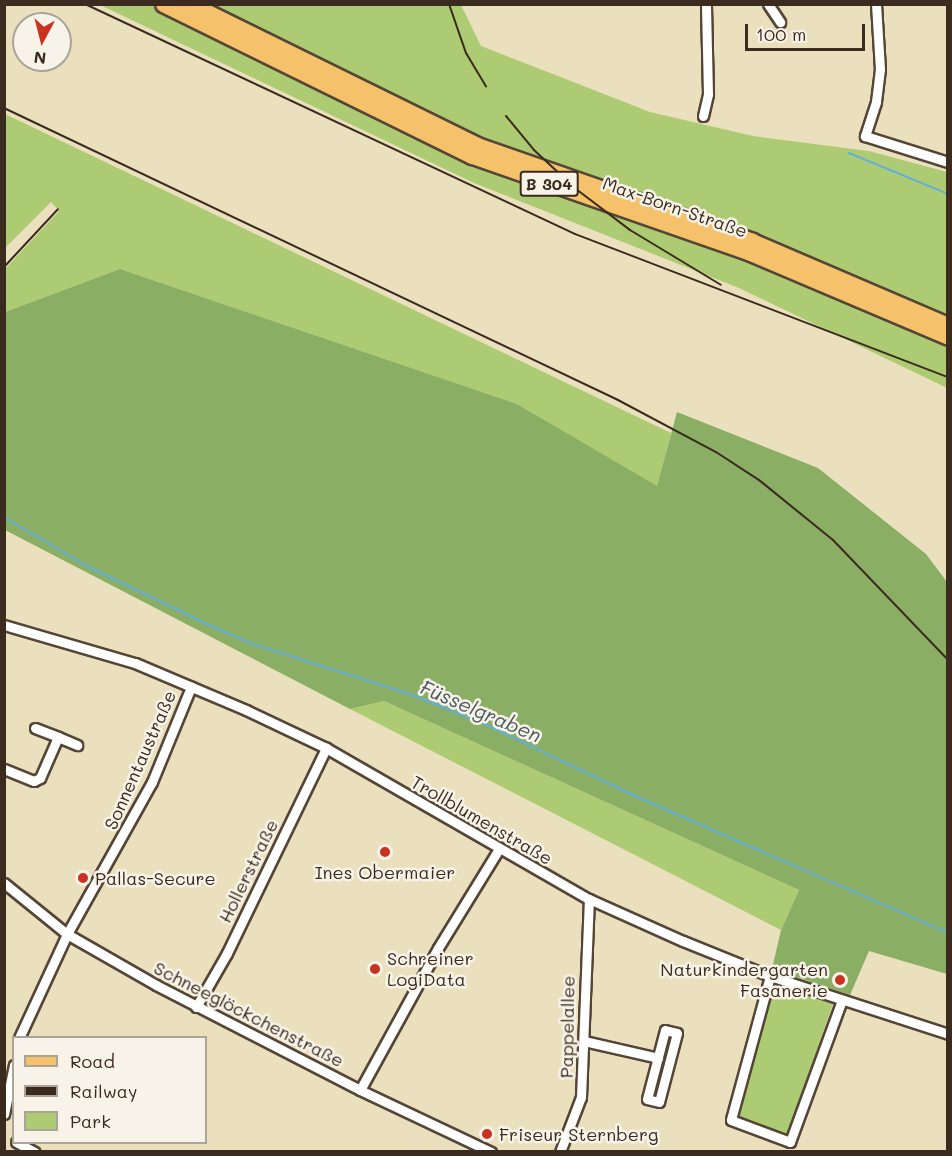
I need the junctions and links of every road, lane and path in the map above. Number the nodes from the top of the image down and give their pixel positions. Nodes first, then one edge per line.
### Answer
1 (163, 4) edge
2 (191, 4) edge
3 (706, 4) edge
4 (768, 4) edge
5 (876, 4) edge
6 (780, 22) dead end
7 (703, 116) dead end
8 (948, 162) edge
9 (948, 325) edge
10 (948, 337) edge
11 (4, 625) edge
12 (191, 687) junction
13 (35, 728) dead end
14 (58, 737) junction
15 (77, 745) dead end
16 (326, 748) junction
17 (4, 769) edge
18 (499, 849) junction
19 (4, 883) edge
20 (589, 899) junction
21 (67, 934) junction
22 (770, 976) junction
23 (842, 1000) junction
24 (196, 1007) junction
25 (948, 1034) edge
26 (20, 1036) edge
27 (584, 1041) junction
28 (658, 1058) junction
29 (12, 1075) edge
30 (360, 1090) junction
31 (4, 1114) edge
32 (19, 1144) edge
33 (788, 1147) edge
34 (35, 1152) edge
35 (491, 1152) edge
36 (560, 1152) edge

1 - 10 main road, Max-Born-Straße / B 304
2 - 9 main road, Max-Born-Straße / B 304
3 - 7 street
4 - 6 street
5 - 8 street
11 - 12 street, Trollblumenstraße
12 - 16 street, Trollblumenstraße
12 - 21 street, Sonnentaustraße
13 - 14 street
14 - 15 street
14 - 17 street
16 - 18 street, Trollblumenstraße
16 - 24 street, Hollerstraße
18 - 20 street, Trollblumenstraße
18 - 30 street
19 - 21 street, Schneeglöckchenstraße
20 - 22 street, Trollblumenstraße
20 - 27 street, Pappelallee
21 - 24 street, Schneeglöckchenstraße
21 - 26 street, Sonnentaustraße
22 - 23 street, Trollblumenstraße
22 - 33 street
23 - 25 street, Trollblumenstraße
23 - 33 street
24 - 30 street, Schneeglöckchenstraße
27 - 28 street
27 - 36 street, Pappelallee
28 - 28 street
29 - 31 street
30 - 35 street, Schneeglöckchenstraße
32 - 34 street

